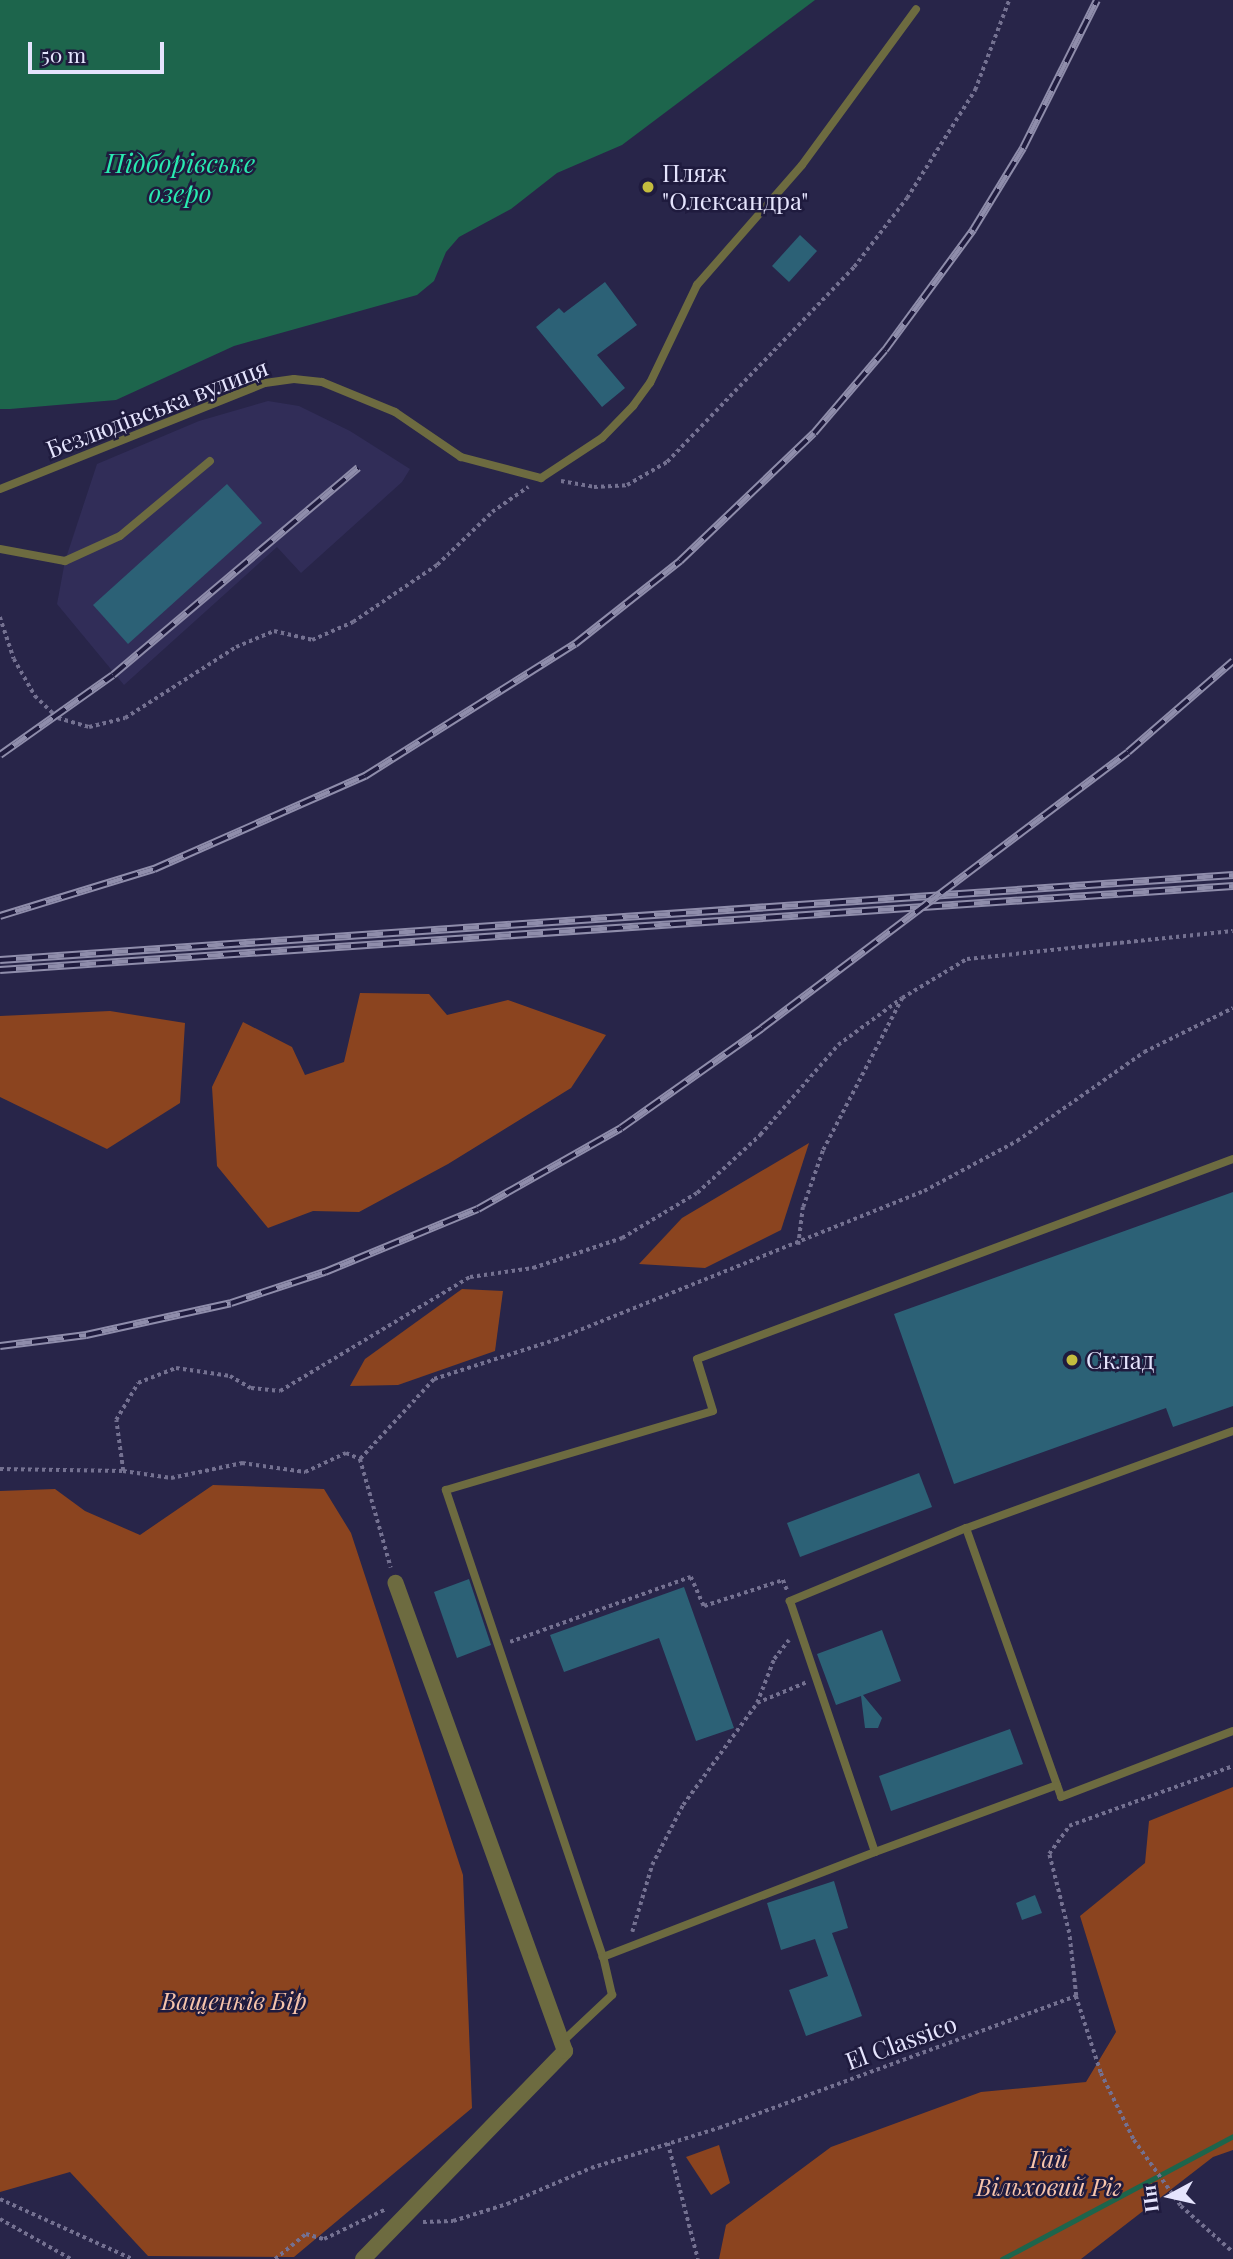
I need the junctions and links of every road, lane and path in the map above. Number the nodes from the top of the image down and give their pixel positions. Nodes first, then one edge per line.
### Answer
1 (1009, 0) edge
2 (916, 9) dead end
3 (210, 461) dead end
4 (541, 478) junction
5 (0, 489) edge
6 (0, 549) edge
7 (0, 618) edge
8 (1233, 931) edge
9 (902, 998) junction
10 (1233, 1008) edge
11 (1233, 1159) edge
12 (798, 1245) junction
13 (1233, 1431) edge
14 (360, 1459) junction
15 (0, 1469) edge
16 (123, 1471) junction
17 (966, 1528) junction
18 (396, 1583) joint
19 (790, 1601) junction
20 (799, 1627) junction
21 (499, 1647) junction
22 (816, 1678) junction
23 (757, 1703) junction
24 (1233, 1731) edge
25 (1233, 1766) edge
26 (1057, 1785) junction
27 (875, 1852) junction
28 (628, 1947) junction
29 (603, 1957) junction
30 (1076, 1996) junction
31 (562, 2042) junction
32 (668, 2142) junction
33 (0, 2199) edge
34 (399, 2210) junction
35 (0, 2219) edge
36 (1233, 2252) edge
37 (71, 2259) edge
38 (132, 2259) edge
39 (275, 2259) edge
40 (363, 2259) edge
41 (698, 2259) edge

1 - 4 path
2 - 4 lane
3 - 6 lane
4 - 5 lane, Безлюдівська вулиця
4 - 7 path
8 - 9 path
9 - 12 path
9 - 16 path
10 - 12 path
11 - 21 lane
12 - 14 path
13 - 17 lane
14 - 16 path
14 - 18 path
15 - 16 path
17 - 19 lane
17 - 26 lane
18 - 31 street
19 - 20 lane
19 - 21 path
20 - 22 lane
20 - 23 path
21 - 29 lane
22 - 23 path
22 - 27 lane
23 - 28 path
24 - 26 lane
25 - 30 path
26 - 27 lane
27 - 28 lane
28 - 29 lane
29 - 31 lane
30 - 32 path, El Classico
30 - 36 path
31 - 34 street
32 - 34 path, El Classico
32 - 41 path
33 - 38 path
34 - 39 path
34 - 40 street
35 - 37 path

